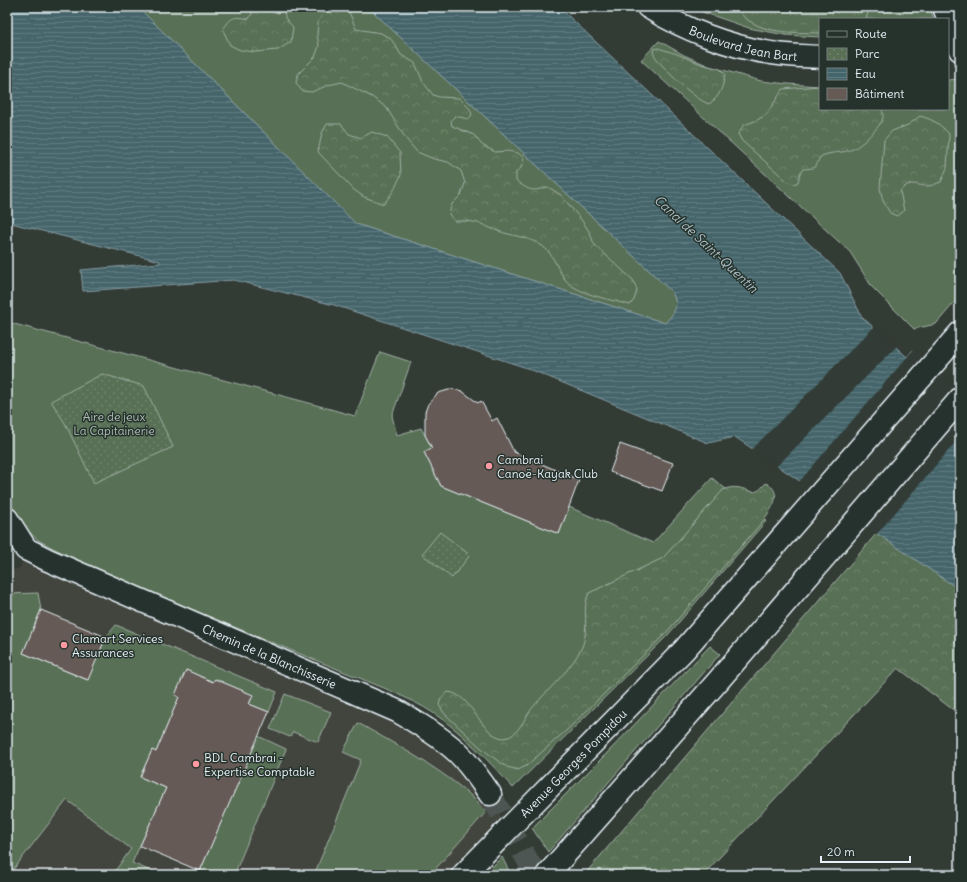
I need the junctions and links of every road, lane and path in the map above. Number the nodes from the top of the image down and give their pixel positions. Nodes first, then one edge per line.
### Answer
1 (648, 7) edge
2 (944, 7) edge
3 (948, 18) edge
4 (949, 20) edge
5 (960, 50) edge
6 (819, 57) edge
7 (949, 57) edge
8 (960, 57) edge
9 (960, 333) edge
10 (960, 399) edge
11 (7, 520) edge
12 (16, 551) edge
13 (490, 794) tunnel mouth
14 (463, 875) edge
15 (547, 875) edge

1 - 6 main road, Boulevard Jean Bart
2 - 3 main road
4 - 5 main road
7 - 8 main road
9 - 14 main road, Avenue Georges Pompidou
10 - 15 main road
11 - 12 main road
12 - 13 main road, Chemin de la Blanchisserie

